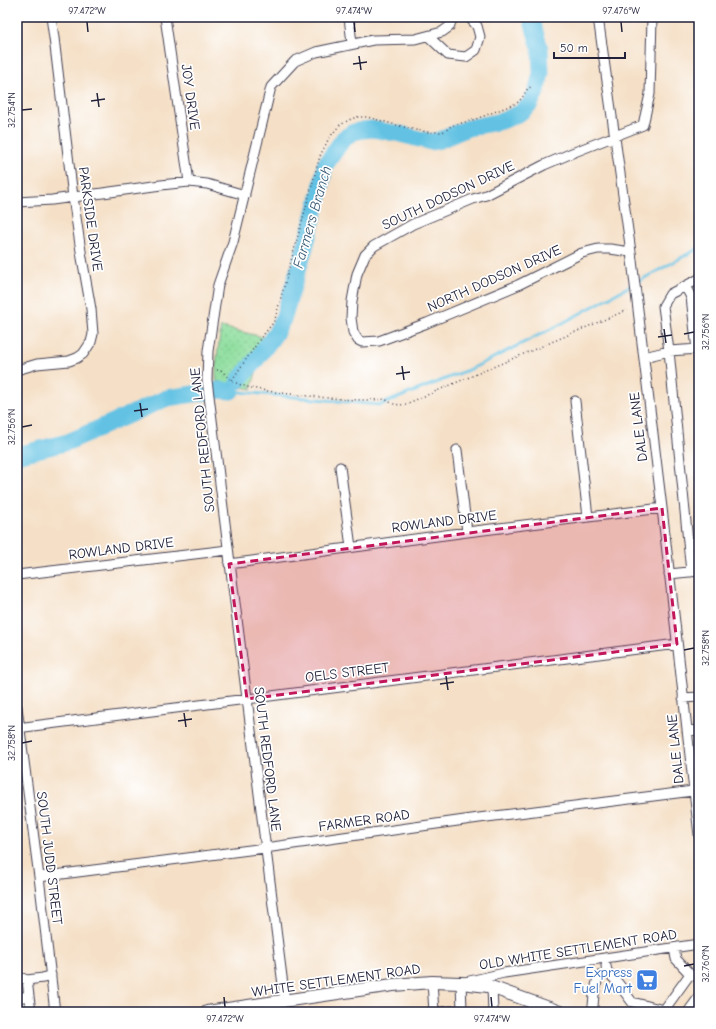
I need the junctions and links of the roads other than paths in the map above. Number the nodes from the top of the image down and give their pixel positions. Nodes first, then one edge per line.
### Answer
1 (51, 17) edge
2 (165, 17) edge
3 (349, 17) edge
4 (453, 17) edge
5 (470, 17) edge
6 (598, 17) edge
7 (652, 17) edge
8 (428, 36) junction
9 (352, 44) junction
10 (615, 136) junction
11 (189, 182) junction
12 (245, 195) junction
13 (73, 197) junction
14 (17, 202) edge
15 (631, 252) junction
16 (699, 279) edge
17 (685, 286) junction
18 (368, 342) joint
19 (698, 349) edge
20 (669, 351) junction
21 (644, 357) junction
22 (17, 370) edge
23 (574, 401) dead end
24 (457, 450) dead end
25 (340, 467) dead end
26 (662, 508) junction
27 (588, 517) junction
28 (467, 532) junction
29 (351, 547) junction
30 (228, 550) junction
31 (230, 564) junction
32 (695, 572) edge
33 (669, 574) junction
34 (17, 575) edge
35 (677, 644) junction
36 (699, 697) edge
37 (683, 698) junction
38 (247, 699) junction
39 (17, 707) edge
40 (18, 727) edge
41 (699, 730) edge
42 (687, 731) junction
43 (695, 762) edge
44 (693, 791) junction
45 (699, 835) edge
46 (265, 848) junction
47 (39, 877) junction
48 (699, 944) edge
49 (674, 948) junction
50 (605, 958) junction
51 (607, 971) junction
52 (51, 975) junction
53 (17, 976) edge
54 (695, 976) edge
55 (27, 980) junction
56 (432, 982) junction
57 (461, 983) junction
58 (492, 987) junction
59 (29, 996) junction
60 (699, 997) edge
61 (17, 998) edge
62 (284, 1001) junction
63 (250, 1009) edge
64 (664, 1011) edge
65 (31, 1012) edge
66 (55, 1012) edge
67 (207, 1012) edge
68 (434, 1012) edge
69 (440, 1012) edge
70 (494, 1012) edge
71 (560, 1012) edge
72 (591, 1012) edge
73 (688, 1012) edge

1 - 13 street, PARKSIDE DRIVE
2 - 11 street, JOY DRIVE
3 - 9 street
4 - 8 street, SOUTH REDFORD LANE
5 - 8 street
6 - 10 street, DALE LANE
7 - 10 street, SOUTH DODSON DRIVE
8 - 9 street, SOUTH REDFORD LANE
9 - 12 street, SOUTH REDFORD LANE
10 - 15 street, DALE LANE
10 - 18 street, SOUTH DODSON DRIVE
11 - 12 street
11 - 13 street
12 - 30 street, SOUTH REDFORD LANE
13 - 14 street
13 - 22 street, PARKSIDE DRIVE
15 - 18 street, NORTH DODSON DRIVE
15 - 21 street, DALE LANE
16 - 17 street
17 - 19 street
17 - 20 street
19 - 20 street
20 - 21 street
20 - 32 street
21 - 26 street, DALE LANE
23 - 27 street
24 - 28 street
25 - 29 street
26 - 27 street, ROWLAND DRIVE
26 - 33 street, DALE LANE
27 - 28 street, ROWLAND DRIVE
28 - 29 street, ROWLAND DRIVE
29 - 31 street, ROWLAND DRIVE
30 - 31 street, SOUTH REDFORD LANE
30 - 34 street, ROWLAND DRIVE
31 - 38 street, SOUTH REDFORD LANE
32 - 33 street
33 - 35 street, DALE LANE
35 - 37 street, DALE LANE
35 - 38 street, OELS STREET
36 - 37 street
37 - 42 street, DALE LANE
38 - 40 street, OELS STREET
38 - 46 street, SOUTH REDFORD LANE
39 - 40 street, SOUTH JUDD STREET
40 - 47 street, SOUTH JUDD STREET
41 - 42 street
42 - 43 street, DALE LANE
43 - 44 street, DALE LANE
44 - 45 street, DALE LANE
44 - 46 street, FARMER ROAD
46 - 47 street, FARMER ROAD
46 - 62 street, SOUTH REDFORD LANE
47 - 52 street, SOUTH JUDD STREET
48 - 49 street, OLD WHITE SETTLEMENT ROAD
49 - 50 street, OLD WHITE SETTLEMENT ROAD
49 - 54 street
50 - 51 street
50 - 57 street, OLD WHITE SETTLEMENT ROAD
51 - 64 street
51 - 72 street
52 - 55 street
52 - 66 street, SOUTH JUDD STREET
53 - 55 street
54 - 64 street
55 - 59 street
56 - 57 main road, WHITE SETTLEMENT ROAD
56 - 62 main road, WHITE SETTLEMENT ROAD
56 - 68 street
57 - 58 main road, WHITE SETTLEMENT ROAD
57 - 69 street
58 - 70 street
58 - 71 main road, WHITE SETTLEMENT ROAD
59 - 61 street
59 - 65 street
60 - 73 street
62 - 63 main road, WHITE SETTLEMENT ROAD
63 - 67 main road, WHITE SETTLEMENT ROAD

